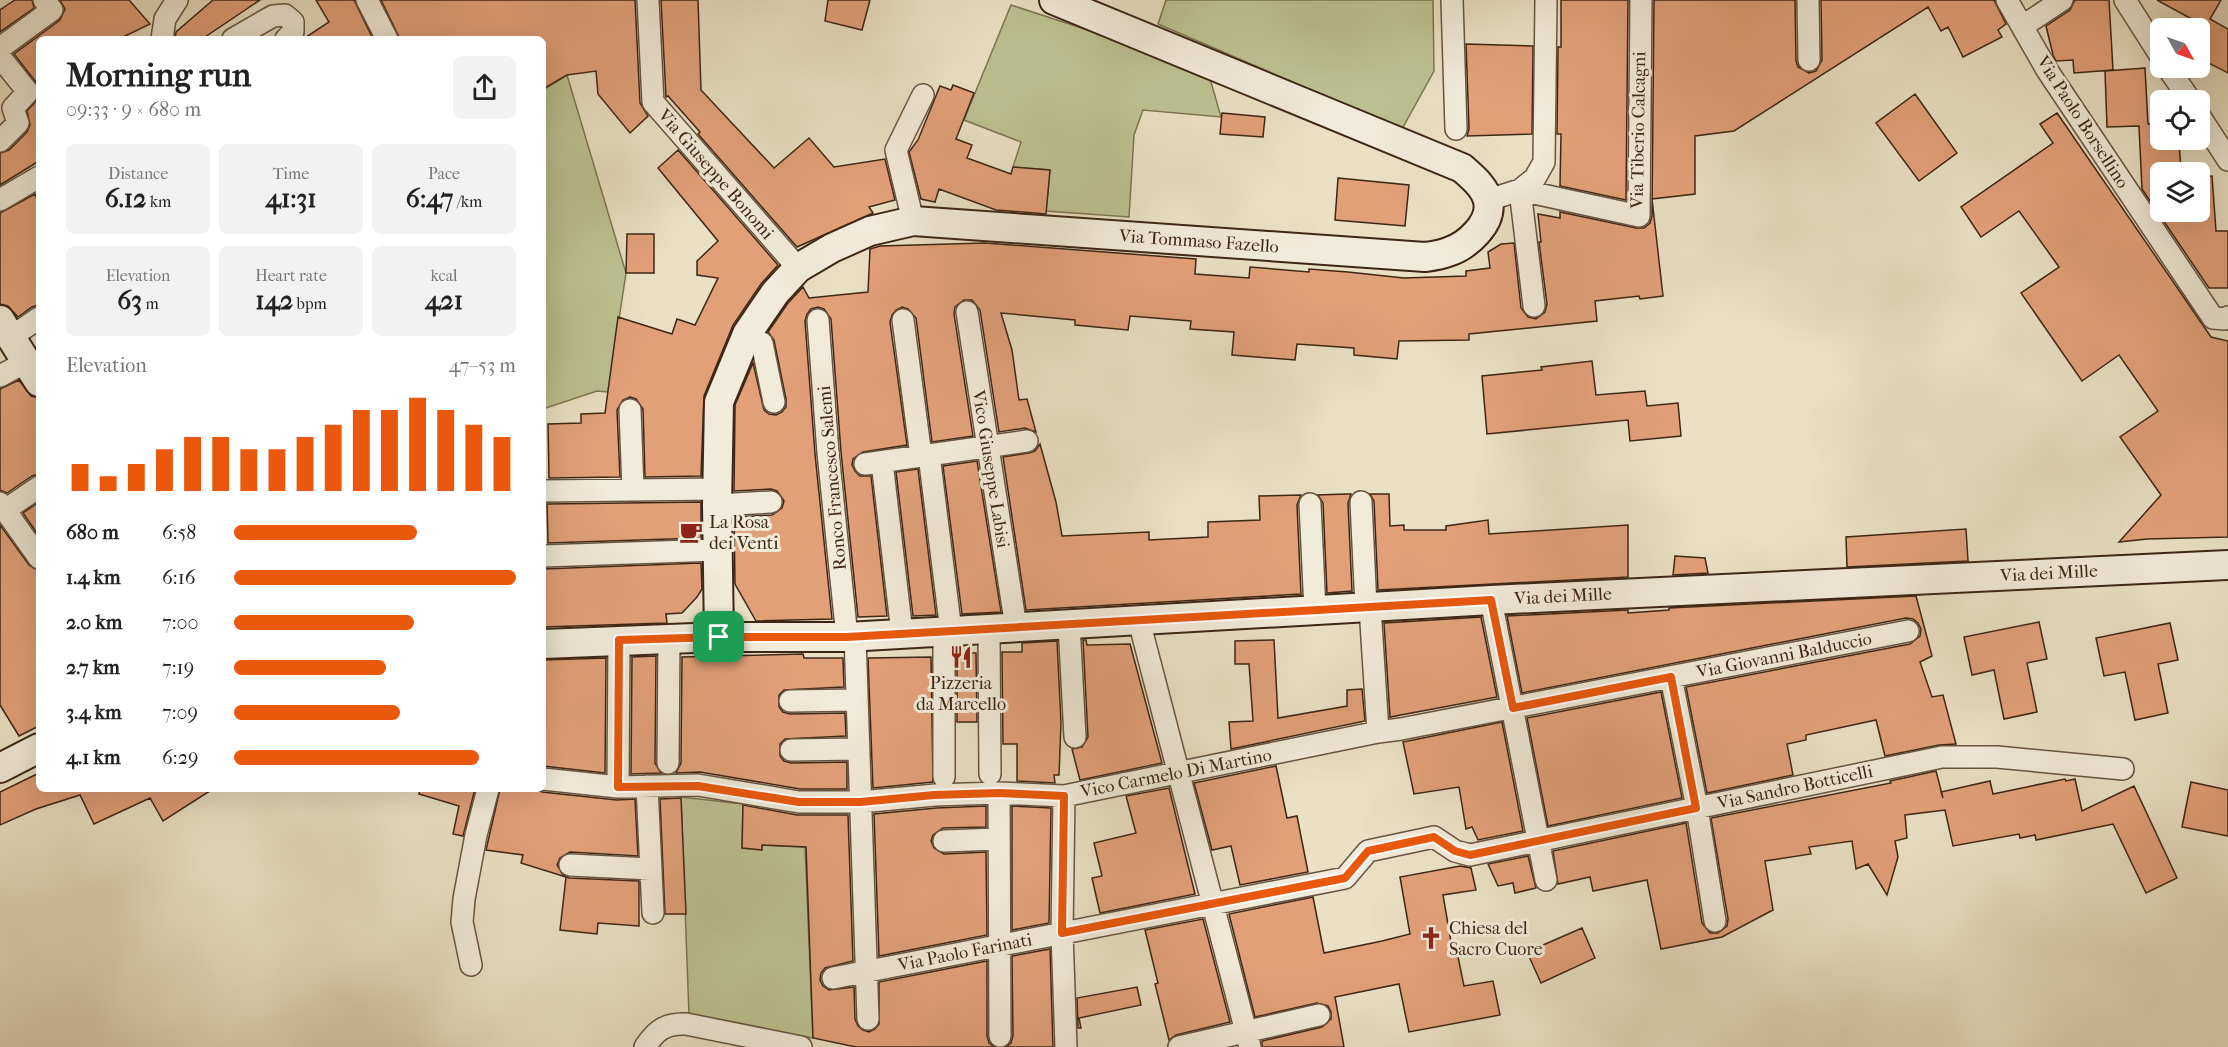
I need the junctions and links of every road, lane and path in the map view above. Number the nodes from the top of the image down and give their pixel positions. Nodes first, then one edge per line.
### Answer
1 (44, 0) edge
2 (177, 0) edge
3 (367, 0) edge
4 (648, 0) edge
5 (1054, 0) edge
6 (1452, 0) edge
7 (1546, 0) edge
8 (1641, 0) edge
9 (1808, 0) edge
10 (2007, 0) edge
11 (2062, 0) edge
12 (2125, 0) edge
13 (2023, 26) junction
14 (162, 36) edge
15 (238, 36) edge
16 (289, 36) edge
17 (385, 36) edge
18 (2150, 39) edge
19 (0, 48) edge
20 (0, 57) edge
21 (1809, 60) dead end
22 (923, 95) dead end
23 (1456, 129) dead end
24 (2210, 132) edge
25 (0, 141) edge
26 (2228, 160) edge
27 (36, 180) edge
28 (1520, 190) junction
29 (0, 199) edge
30 (1488, 200) junction
31 (913, 221) junction
32 (798, 268) junction
33 (1534, 306) dead end
34 (967, 312) dead end
35 (2228, 317) edge
36 (36, 319) edge
37 (818, 320) dead end
38 (903, 320) dead end
39 (6, 329) edge
40 (762, 343) dead end
41 (32, 372) edge
42 (0, 376) edge
43 (774, 402) dead end
44 (630, 410) dead end
45 (1027, 441) dead end
46 (987, 447) junction
47 (925, 456) junction
48 (36, 490) edge
49 (633, 490) junction
50 (546, 491) edge
51 (717, 497) junction
52 (771, 502) dead end
53 (1361, 502) dead end
54 (1310, 504) dead end
55 (2, 507) edge
56 (718, 550) junction
57 (36, 554) edge
58 (546, 556) edge
59 (2228, 565) edge
60 (1491, 600) junction
61 (1368, 607) junction
62 (1315, 610) junction
63 (1139, 621) junction
64 (1069, 624) junction
65 (1002, 628) junction
66 (947, 631) junction
67 (1908, 631) dead end
68 (903, 633) junction
69 (851, 636) junction
70 (719, 637) junction
71 (669, 639) junction
72 (619, 640) junction
73 (546, 644) edge
74 (1671, 677) junction
75 (856, 699) junction
76 (790, 700) dead end
77 (1513, 708) junction
78 (1378, 732) junction
79 (1075, 737) dead end
80 (36, 749) edge
81 (858, 749) junction
82 (791, 750) dead end
83 (2, 764) edge
84 (668, 764) dead end
85 (2123, 769) dead end
86 (1179, 773) junction
87 (944, 777) dead end
88 (546, 779) edge
89 (994, 784) junction
90 (647, 786) junction
91 (618, 787) junction
92 (487, 792) edge
93 (1064, 796) junction
94 (860, 802) junction
95 (1696, 808) junction
96 (998, 839) junction
97 (1538, 840) junction
98 (944, 842) dead end
99 (1470, 855) joint
100 (570, 865) dead end
101 (651, 869) junction
102 (1546, 880) dead end
103 (1213, 904) junction
104 (653, 913) dead end
105 (1715, 921) dead end
106 (1062, 933) junction
107 (999, 945) junction
108 (471, 965) dead end
109 (867, 971) junction
110 (832, 978) dead end
111 (1319, 1015) dead end
112 (868, 1019) dead end
113 (1000, 1036) dead end
114 (1248, 1039) edge
115 (645, 1047) edge
116 (801, 1047) edge
117 (1066, 1047) edge
118 (1179, 1047) edge

1 - 19 street
2 - 14 street
3 - 17 street
4 - 32 street, Via Giuseppe Bonomi
5 - 30 main road
6 - 23 street
7 - 28 street
8 - 28 street, Via Tiberio Calcagni
9 - 21 street
10 - 13 street, Via Paolo Borsellino
11 - 13 street
12 - 18 street
13 - 35 street, Via Paolo Borsellino
15 - 16 street
20 - 25 street
22 - 31 street
24 - 26 street
27 - 29 street
28 - 30 street, Via Tiberio Calcagni
28 - 33 street
30 - 31 main road, Via Tommaso Fazello
31 - 32 main road, Via Tommaso Fazello
32 - 51 main road, Via Tommaso Fazello
34 - 46 street, Vico Giuseppe Labisi
36 - 39 street
37 - 69 street, Ronco Francesco Salemi
38 - 47 street
39 - 41 main road
40 - 43 street
41 - 42 street
44 - 49 street
45 - 46 street
46 - 47 street
46 - 65 street, Vico Giuseppe Labisi
47 - 66 street
47 - 68 street
48 - 55 street
49 - 50 street
49 - 51 street
51 - 52 street
51 - 56 main road, Via Tommaso Fazello
53 - 61 street
54 - 62 street
55 - 57 street
56 - 58 street
56 - 70 main road, Via Tommaso Fazello
59 - 60 main road, Via dei Mille
60 - 61 main road, Via dei Mille
60 - 77 street
61 - 62 main road, Via dei Mille
61 - 78 street
62 - 63 main road, Via dei Mille
63 - 64 main road, Via dei Mille
63 - 86 street
64 - 65 main road, Via dei Mille
64 - 79 street
65 - 66 main road, Via dei Mille
65 - 89 street, Vico Giuseppe Labisi
66 - 68 main road, Via dei Mille
66 - 87 street
67 - 74 street, Via Giovanni Balduccio
68 - 69 main road, Via dei Mille
69 - 70 main road, Via dei Mille
69 - 75 street, Ronco Francesco Salemi
70 - 71 main road, Via dei Mille
71 - 72 main road, Via dei Mille
71 - 84 street
72 - 73 main road, Via dei Mille
72 - 91 street
74 - 77 street, Via Giovanni Balduccio
74 - 95 street
75 - 76 street
75 - 81 street, Ronco Francesco Salemi
77 - 78 street, Via Giovanni Balduccio
77 - 97 street
78 - 86 street, Vico Carmelo Di Martino
80 - 83 main road
81 - 82 street
81 - 94 street, Ronco Francesco Salemi
85 - 95 street, Via Sandro Botticelli
86 - 93 street, Vico Carmelo Di Martino
86 - 103 street
88 - 91 street, Vico Carmelo Di Martino
89 - 93 street, Vico Carmelo Di Martino
89 - 94 street, Vico Carmelo Di Martino
89 - 96 street, Vico Giuseppe Labisi
90 - 91 street, Vico Carmelo Di Martino
90 - 94 street, Vico Carmelo Di Martino
90 - 101 street
92 - 108 street
93 - 106 street
94 - 109 street, Ronco Francesco Salemi
95 - 97 street, Via Sandro Botticelli
95 - 105 street
96 - 98 street
96 - 107 street, Vico Giuseppe Labisi
97 - 99 street, Via Sandro Botticelli
97 - 102 street
99 - 103 street, Via Paolo Farinati
100 - 101 street
101 - 104 street
103 - 106 street, Via Paolo Farinati
103 - 114 street
106 - 107 street, Via Paolo Farinati
106 - 117 street
107 - 109 street, Via Paolo Farinati
107 - 113 street, Vico Giuseppe Labisi
109 - 110 street, Via Paolo Farinati
109 - 112 street, Ronco Francesco Salemi
111 - 114 street
114 - 118 street
115 - 116 street

